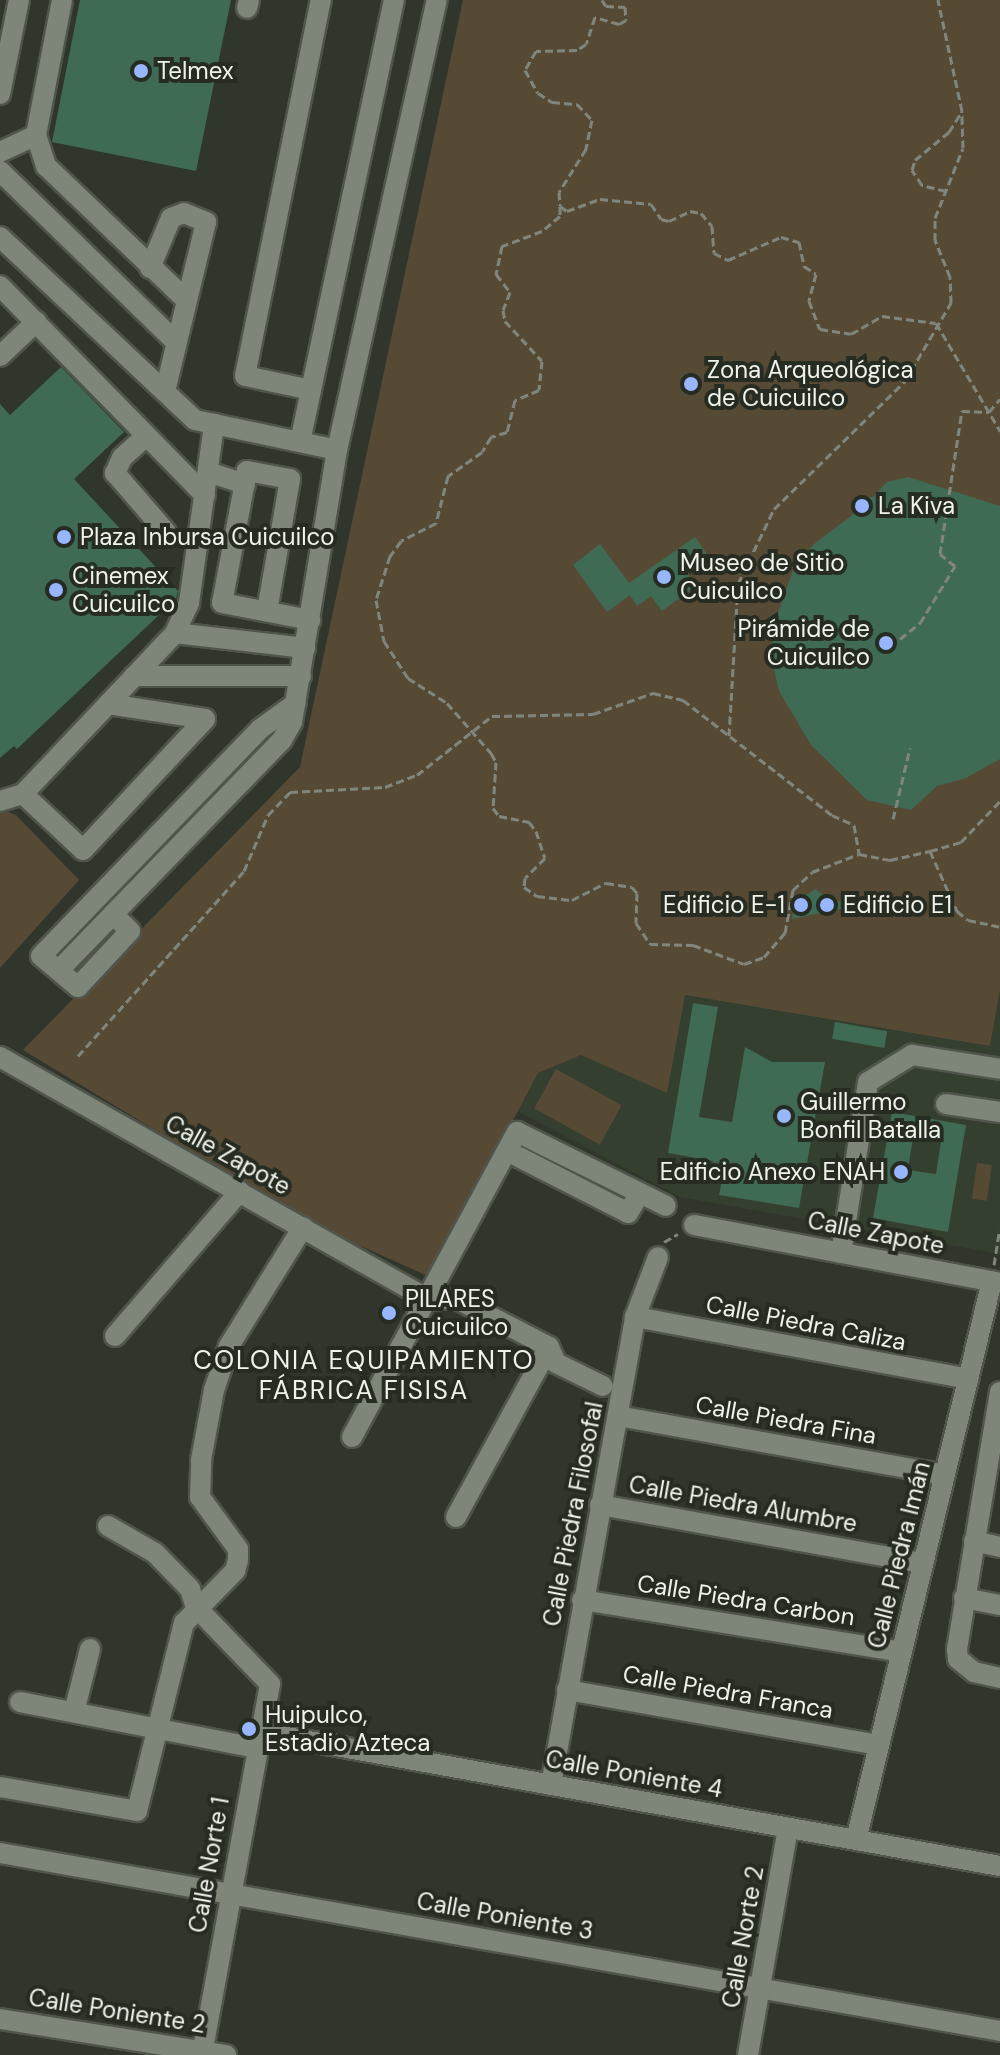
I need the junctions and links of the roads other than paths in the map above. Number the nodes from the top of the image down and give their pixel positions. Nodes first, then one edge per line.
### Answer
1 (19, 0) edge
2 (62, 0) edge
3 (321, 0) edge
4 (394, 0) edge
5 (437, 0) edge
6 (0, 94) edge
7 (36, 135) junction
8 (0, 152) edge
9 (0, 171) edge
10 (0, 237) edge
11 (150, 268) junction
12 (0, 286) edge
13 (185, 299) junction
14 (36, 322) junction
15 (174, 340) junction
16 (0, 356) edge
17 (311, 390) junction
18 (165, 391) junction
19 (214, 424) junction
20 (145, 437) junction
21 (300, 442) junction
22 (337, 450) junction
23 (208, 472) junction
24 (245, 484) junction
25 (205, 495) junction
26 (166, 532) dead end
27 (267, 611) junction
28 (310, 620) junction
29 (175, 633) junction
30 (305, 648) junction
31 (134, 676) junction
32 (301, 676) junction
33 (296, 703) junction
34 (108, 704) junction
35 (23, 794) junction
36 (0, 801) edge
37 (0, 1057) edge
38 (1000, 1069) edge
39 (946, 1104) dead end
40 (1000, 1112) edge
41 (240, 1191) junction
42 (666, 1206) dead end
43 (694, 1225) dead end
44 (303, 1227) junction
45 (841, 1253) junction
46 (658, 1257) dead end
47 (996, 1282) edge
48 (430, 1300) junction
49 (635, 1317) junction
50 (115, 1336) dead end
51 (549, 1347) junction
52 (968, 1379) junction
53 (603, 1386) dead end
54 (1000, 1392) edge
55 (618, 1416) junction
56 (352, 1437) dead end
57 (945, 1475) junction
58 (600, 1505) junction
59 (456, 1517) dead end
60 (108, 1526) dead end
61 (974, 1541) junction
62 (1000, 1547) edge
63 (923, 1563) junction
64 (964, 1598) junction
65 (582, 1600) junction
66 (1000, 1605) edge
67 (196, 1607) junction
68 (90, 1649) dead end
69 (902, 1652) junction
70 (1000, 1678) edge
71 (567, 1690) junction
72 (20, 1702) dead end
73 (74, 1712) junction
74 (157, 1728) junction
75 (257, 1740) junction
76 (879, 1745) junction
77 (551, 1785) junction
78 (0, 1787) edge
79 (788, 1828) junction
80 (856, 1840) junction
81 (0, 1853) edge
82 (1000, 1866) edge
83 (230, 1894) junction
84 (760, 1988) junction
85 (0, 2019) edge
86 (1000, 2031) edge
87 (203, 2053) edge
88 (226, 2055) edge
89 (748, 2055) edge

1 - 6 street
2 - 7 street
3 - 17 street
4 - 17 street
5 - 22 street
7 - 8 street
7 - 11 street
9 - 15 street
10 - 18 street
11 - 13 street
11 - 13 street
12 - 14 street
13 - 15 street
14 - 16 street
14 - 20 street
15 - 18 street
17 - 21 street
18 - 19 street
19 - 21 street
19 - 23 street
20 - 25 street
20 - 26 street
21 - 22 street
22 - 28 street
23 - 24 street
23 - 25 street
24 - 27 street
24 - 27 street
25 - 29 street
27 - 28 street
28 - 30 street
29 - 30 street
29 - 31 street
30 - 32 street
31 - 32 street
31 - 34 street
32 - 33 street
33 - 33 street
34 - 35 street
34 - 35 street
35 - 36 street
37 - 41 street, Calle Zapote
38 - 45 street
39 - 40 street
41 - 44 street, Calle Zapote
41 - 50 street
42 - 48 street
43 - 45 street, Calle Zapote
44 - 48 street, Calle Zapote
44 - 67 street
45 - 47 street, Calle Zapote
46 - 49 street, Calle Piedra Filosofal
47 - 52 street, Calle Piedra Imán
48 - 51 street
48 - 56 street
49 - 52 street, Calle Piedra Caliza
49 - 55 street, Calle Piedra Filosofal
51 - 53 street
51 - 59 street
52 - 57 street, Calle Piedra Imán
54 - 61 street
55 - 57 street, Calle Piedra Fina
55 - 58 street, Calle Piedra Filosofal
57 - 63 street, Calle Piedra Imán
58 - 63 street, Calle Piedra Alumbre
58 - 65 street, Calle Piedra Filosofal
60 - 67 street
61 - 62 street
61 - 64 street
63 - 69 street, Calle Piedra Imán
64 - 66 street
64 - 70 street
65 - 69 street, Calle Piedra Carbon
65 - 71 street, Calle Piedra Filosofal
67 - 74 street
67 - 75 street, Calle Norte 1
68 - 73 street
69 - 76 street, Calle Piedra Imán
71 - 76 street, Calle Piedra Franca
71 - 77 street, Calle Piedra Filosofal
72 - 73 street, Calle Poniente 4
73 - 74 street, Calle Poniente 4
74 - 75 street, Calle Poniente 4
74 - 78 street
75 - 77 street, Calle Poniente 4
75 - 83 street, Calle Norte 1
76 - 80 street, Calle Piedra Imán
77 - 79 street, Calle Poniente 4
79 - 80 street, Calle Poniente 4
79 - 84 street, Calle Norte 2
80 - 82 street, Calle Poniente 4
81 - 83 street, Calle Poniente 3
83 - 84 street, Calle Poniente 3
83 - 87 street, Calle Norte 1
84 - 86 street, Calle Poniente 3
84 - 89 street, Calle Norte 2
85 - 87 street, Calle Poniente 2
87 - 88 street, Calle Poniente 2

